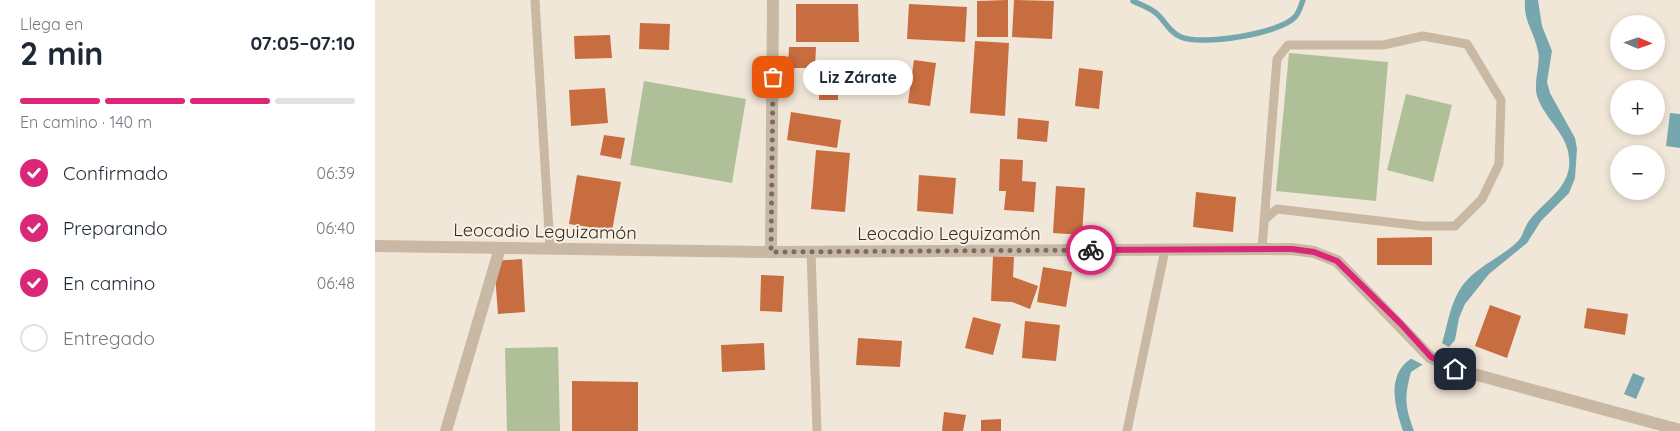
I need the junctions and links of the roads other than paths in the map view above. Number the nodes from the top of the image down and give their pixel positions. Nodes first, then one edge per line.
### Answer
1 (535, 0) edge
2 (773, 0) edge
3 (1264, 220) junction
4 (375, 246) edge
5 (500, 248) junction
6 (550, 248) junction
7 (1262, 249) junction
8 (1165, 250) junction
9 (811, 251) junction
10 (771, 252) junction
11 (1680, 430) edge
12 (446, 431) edge
13 (817, 431) edge
14 (1127, 431) edge

1 - 6 lane
2 - 10 street
3 - 3 lane
3 - 7 lane
4 - 5 street, Leocadio Leguizamón
5 - 6 street, Leocadio Leguizamón
5 - 12 street
6 - 10 street, Leocadio Leguizamón
7 - 8 street, Leocadio Leguizamón
7 - 11 street, Leocadio Leguizamón
8 - 9 street, Leocadio Leguizamón
8 - 14 lane
9 - 10 street, Leocadio Leguizamón
9 - 13 lane

